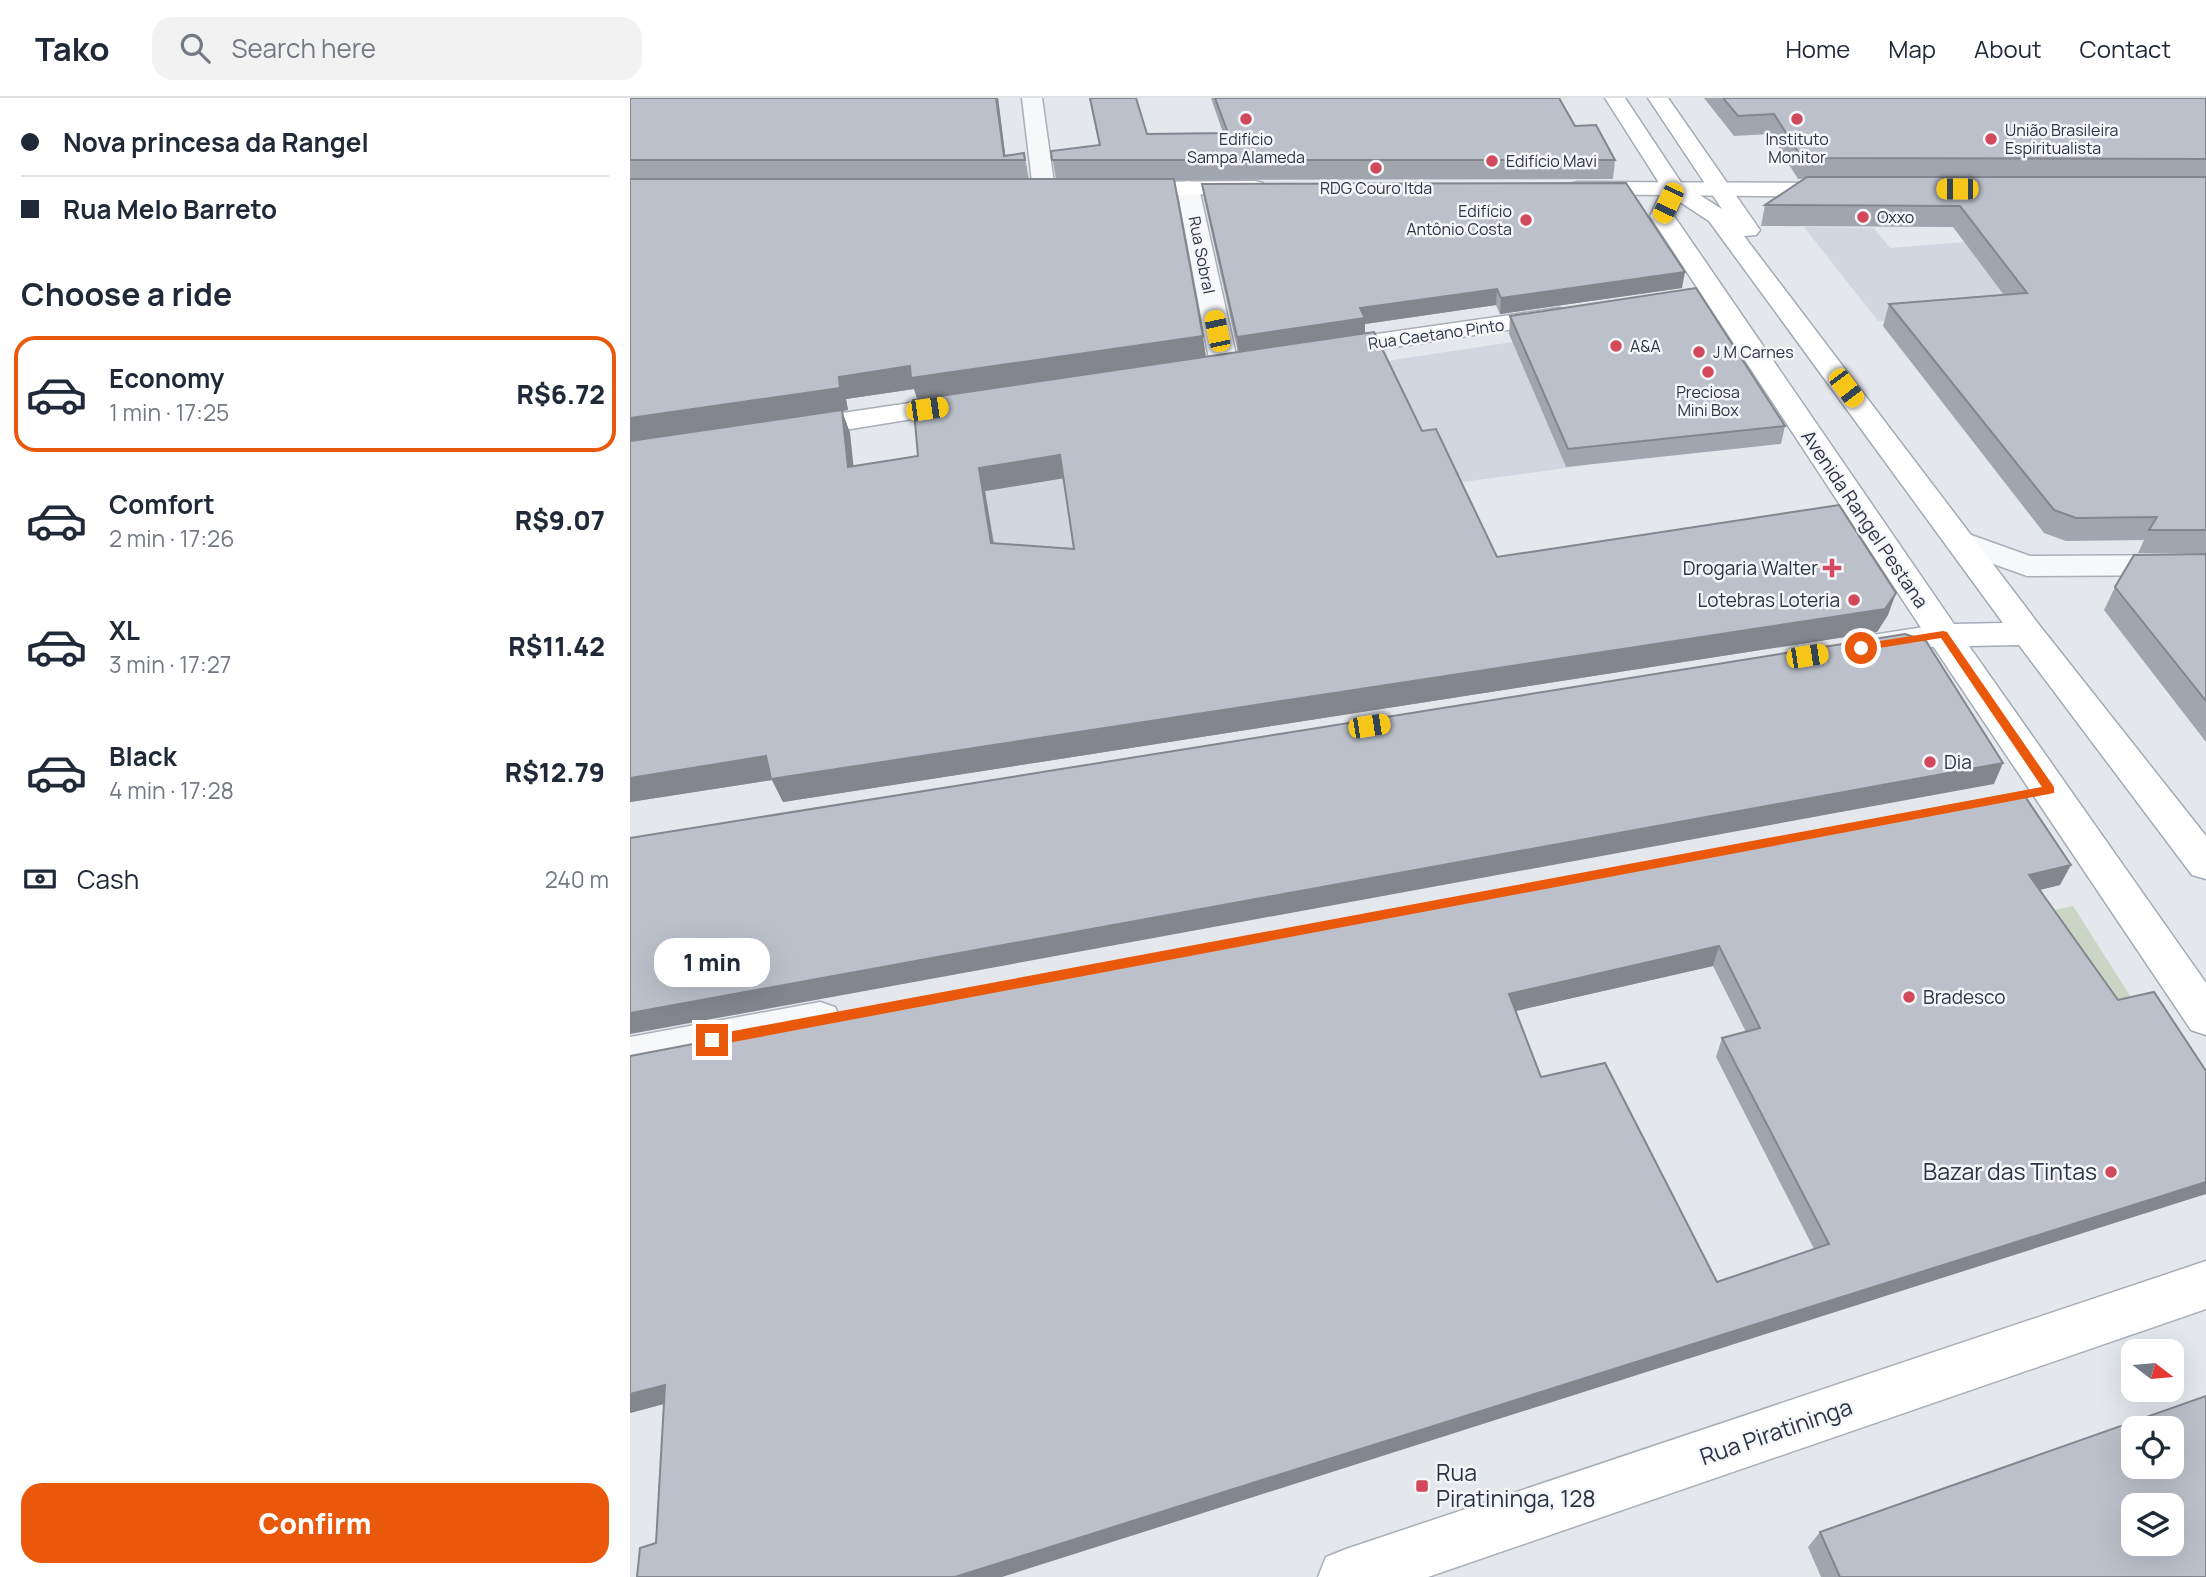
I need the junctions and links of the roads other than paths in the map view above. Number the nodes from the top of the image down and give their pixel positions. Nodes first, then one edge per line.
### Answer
1 (1032, 98) edge
2 (1615, 98) edge
3 (1658, 98) edge
4 (1188, 188) junction
5 (1283, 188) edge
6 (1096, 189) edge
7 (1555, 189) edge
8 (1016, 190) edge
9 (1044, 190) junction
10 (1070, 190) edge
11 (1674, 190) junction
12 (1721, 190) junction
13 (1860, 190) edge
14 (1717, 216) junction
15 (1739, 290) junction
16 (1586, 312) edge
17 (1299, 354) edge
18 (1235, 363) joint
19 (1196, 369) edge
20 (989, 400) edge
21 (768, 433) edge
22 (1960, 541) junction
23 (2206, 565) edge
24 (2028, 634) junction
25 (1943, 635) junction
26 (1833, 652) edge
27 (2050, 790) junction
28 (2009, 797) edge
29 (2206, 864) edge
30 (862, 1012) edge
31 (2206, 1017) edge
32 (630, 1056) edge
33 (2206, 1285) edge
34 (1346, 1577) edge

1 - 9 street
2 - 11 main road, Avenida Rangel Pestana
3 - 12 main road, Avenida Rangel Pestana
4 - 5 main road
4 - 6 main road
4 - 18 street, Rua Sobral
7 - 11 main road
8 - 9 main road
9 - 10 main road
11 - 12 main road
11 - 14 main road, Avenida Rangel Pestana
11 - 15 main road, Avenida Rangel Pestana
12 - 13 main road
12 - 14 main road
12 - 15 main road, Avenida Rangel Pestana
14 - 15 main road, Avenida Rangel Pestana
15 - 22 main road, Avenida Rangel Pestana
15 - 25 main road, Avenida Rangel Pestana
16 - 17 main road, Rua Caetano Pinto
18 - 19 main road
20 - 21 main road
22 - 23 street
22 - 24 main road, Avenida Rangel Pestana
24 - 25 main road
24 - 29 main road, Avenida Rangel Pestana
25 - 26 street
25 - 27 main road, Avenida Rangel Pestana
27 - 28 street
27 - 31 main road, Avenida Rangel Pestana
30 - 32 street
33 - 34 main road, Rua Piratininga

